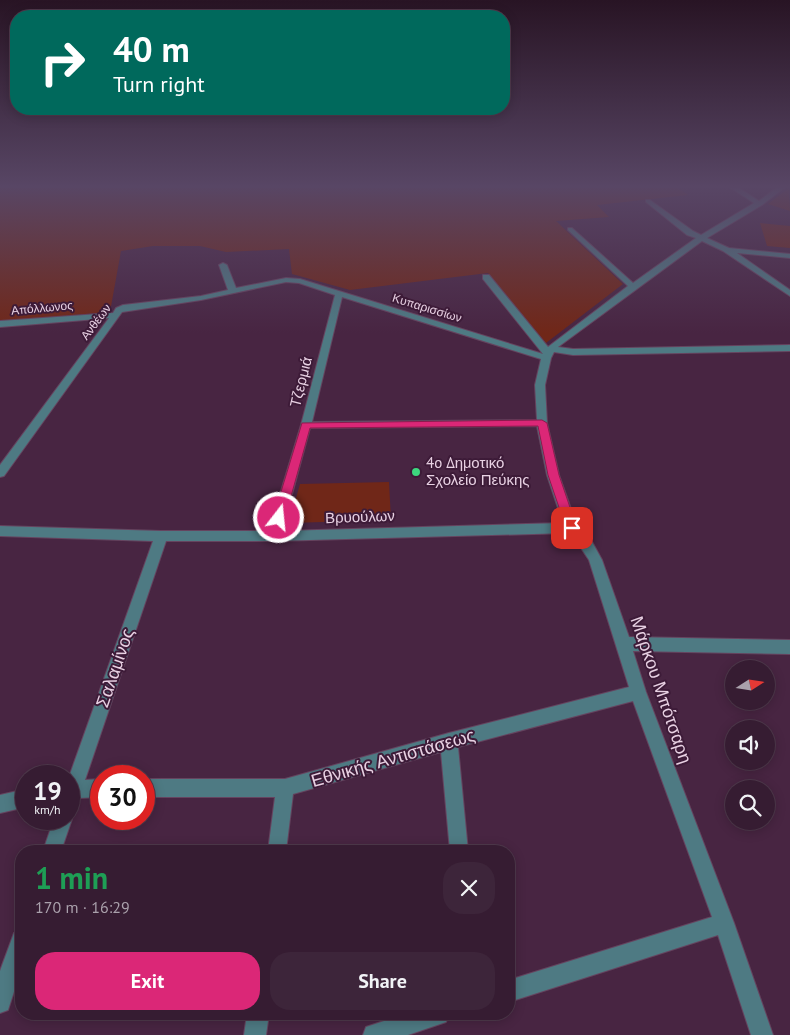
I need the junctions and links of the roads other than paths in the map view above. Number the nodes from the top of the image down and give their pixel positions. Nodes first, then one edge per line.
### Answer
1 (578, 236) edge
2 (696, 236) edge
3 (706, 236) edge
4 (701, 239) junction
5 (726, 250) junction
6 (790, 256) edge
7 (223, 265) dead end
8 (486, 277) dead end
9 (300, 281) joint
10 (632, 286) junction
11 (233, 291) junction
12 (340, 294) junction
13 (790, 294) edge
14 (116, 315) junction
15 (0, 324) edge
16 (790, 348) edge
17 (549, 353) junction
18 (542, 423) junction
19 (306, 425) junction
20 (0, 472) edge
21 (572, 528) junction
22 (0, 531) edge
23 (162, 536) junction
24 (274, 536) junction
25 (624, 644) junction
26 (790, 647) edge
27 (638, 692) junction
28 (449, 741) junction
29 (80, 765) edge
30 (155, 788) edge
31 (284, 788) junction
32 (15, 801) edge
33 (0, 804) edge
34 (59, 830) edge
35 (54, 845) edge
36 (278, 845) edge
37 (458, 845) edge
38 (724, 923) junction
39 (15, 958) edge
40 (515, 989) edge
41 (0, 1002) edge
42 (257, 1020) edge
43 (420, 1020) edge
44 (255, 1035) edge
45 (374, 1035) edge
46 (762, 1035) edge

1 - 10 street
2 - 4 street
3 - 4 street
4 - 5 street
4 - 10 street
5 - 6 street
5 - 13 street
7 - 11 street
8 - 17 street
9 - 11 street, Ανθέων
9 - 12 street, Κυπαρισσίων
10 - 17 street
11 - 14 street, Ανθέων
12 - 17 street, Κυπαρισσίων
12 - 19 street, Τζερμιά
14 - 15 street, Απόλλωνος
14 - 20 street, Ανθέων
16 - 17 street, Κυπαρισσίων
17 - 18 street, Μάρκου Μπότσαρη
18 - 19 street
18 - 21 street, Μάρκου Μπότσαρη
19 - 24 street, Τζερμιά
21 - 24 street, Βρυούλων
21 - 25 street, Μάρκου Μπότσαρη
22 - 23 street, Βρυούλων
23 - 24 street, Βρυούλων
23 - 29 street, Σαλαμίνος
25 - 26 street
25 - 27 street, Μάρκου Μπότσαρη
27 - 28 street, Εθνικής Αντιστάσεως
27 - 38 street, Μάρκου Μπότσαρη
28 - 31 street, Εθνικής Αντιστάσεως
28 - 37 street
30 - 31 street, Εθνικής Αντιστάσεως
31 - 36 street
32 - 33 street
34 - 35 street
38 - 40 street
38 - 46 street, Μάρκου Μπότσαρη
39 - 41 street
42 - 44 street
43 - 45 street

